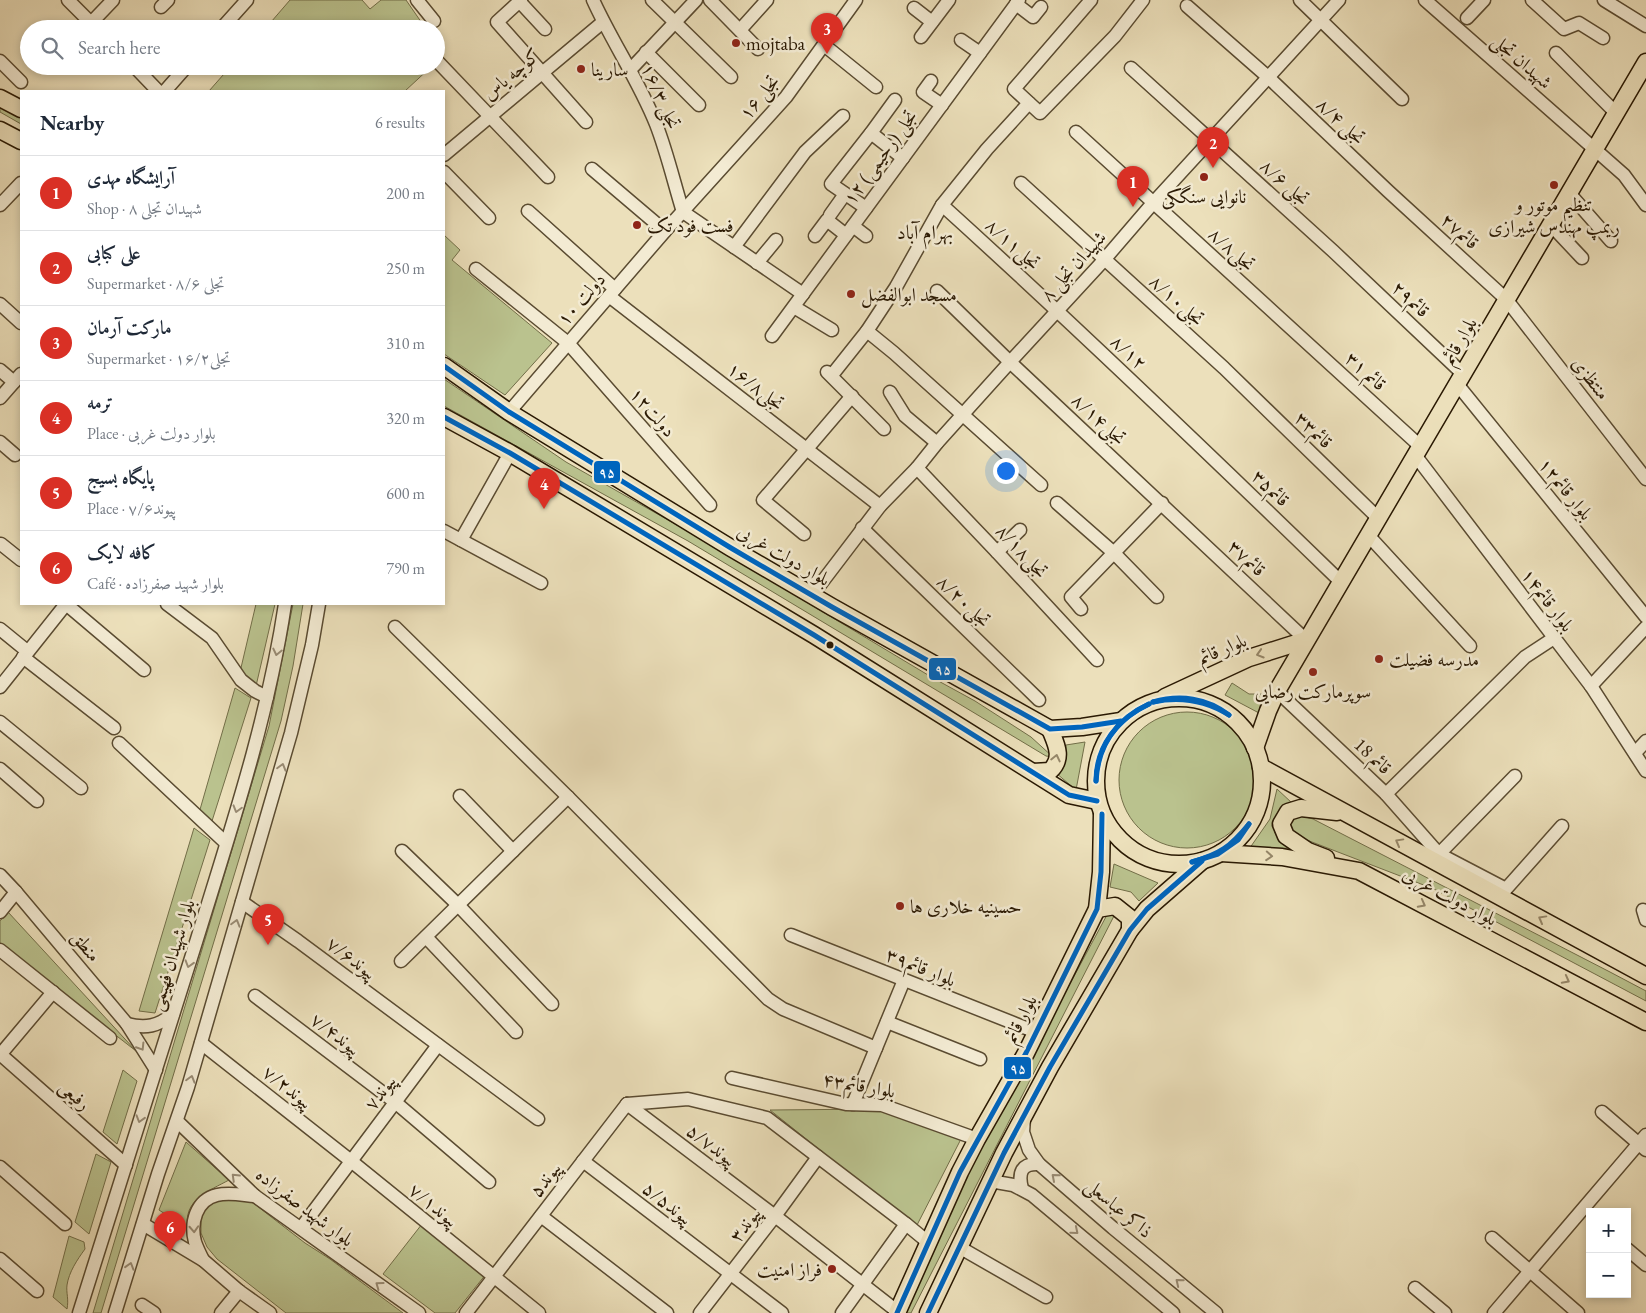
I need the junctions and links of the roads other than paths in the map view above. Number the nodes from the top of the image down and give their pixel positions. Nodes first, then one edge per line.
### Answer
1 (68, 0) edge
2 (113, 0) edge
3 (247, 0) edge
4 (417, 0) edge
5 (593, 0) edge
6 (652, 0) edge
7 (696, 0) edge
8 (710, 0) edge
9 (767, 0) edge
10 (856, 0) edge
11 (1091, 0) edge
12 (1143, 0) edge
13 (1300, 0) edge
14 (1338, 0) edge
15 (1425, 0) edge
16 (1484, 0) edge
17 (1532, 0) edge
18 (1604, 0) edge
19 (520, 1) edge
20 (944, 2) edge
21 (1017, 2) edge
22 (1187, 6) dead end
23 (1041, 7) dead end
24 (914, 8) dead end
25 (1467, 18) dead end
26 (88, 20) edge
27 (98, 20) edge
28 (229, 20) edge
29 (433, 20) edge
30 (1320, 20) junction
31 (603, 22) junction
32 (675, 22) junction
33 (932, 22) junction
34 (1646, 26) edge
35 (545, 29) dead end
36 (740, 30) junction
37 (921, 37) dead end
38 (1603, 38) dead end
39 (961, 40) dead end
40 (824, 45) junction
41 (758, 49) dead end
42 (646, 52) junction
43 (980, 53) junction
44 (1556, 53) dead end
45 (0, 61) edge
46 (1646, 62) edge
47 (1131, 68) dead end
48 (445, 69) edge
49 (630, 70) junction
50 (542, 73) junction
51 (143, 75) edge
52 (180, 75) edge
53 (731, 77) dead end
54 (1268, 77) junction
55 (931, 81) dead end
56 (21, 82) dead end
57 (876, 87) dead end
58 (157, 90) edge
59 (166, 90) edge
60 (0, 98) edge
61 (1402, 99) dead end
62 (894, 100) dead end
63 (1029, 103) junction
64 (698, 105) dead end
65 (942, 105) junction
66 (20, 108) edge
67 (1616, 113) junction
68 (843, 116) dead end
69 (490, 117) junction
70 (586, 122) dead end
71 (0, 130) edge
72 (1076, 132) dead end
73 (871, 133) junction
74 (1212, 140) junction
75 (20, 141) edge
76 (1595, 149) junction
77 (445, 154) edge
78 (903, 158) junction
79 (592, 169) dead end
80 (445, 173) edge
81 (548, 177) dead end
82 (1021, 183) dead end
83 (20, 184) edge
84 (1388, 191) joint
85 (1569, 193) junction
86 (845, 194) junction
87 (1153, 203) junction
88 (0, 205) edge
89 (942, 205) junction
90 (1646, 205) edge
91 (866, 208) junction
92 (528, 211) dead end
93 (683, 212) junction
94 (830, 215) dead end
95 (490, 218) dead end
96 (1550, 224) junction
97 (665, 231) junction
98 (850, 231) junction
99 (814, 236) dead end
100 (866, 236) dead end
101 (776, 240) dead end
102 (1611, 241) dead end
103 (734, 247) junction
104 (1333, 252) joint
105 (1582, 258) dead end
106 (1104, 260) junction
107 (757, 263) junction
108 (476, 268) dead end
109 (937, 291) dead end
110 (612, 292) junction
111 (803, 294) junction
112 (1506, 299) junction
113 (0, 304) edge
114 (794, 307) junction
115 (1058, 310) junction
116 (20, 322) edge
117 (1286, 324) joint
118 (832, 330) dead end
119 (867, 331) junction
120 (772, 336) dead end
121 (568, 343) junction
122 (1010, 362) junction
123 (445, 367) edge
124 (1224, 368) joint
125 (0, 370) edge
126 (19, 377) edge
127 (1460, 379) junction
128 (890, 392) dead end
129 (852, 396) junction
130 (0, 398) edge
131 (509, 412) junction
132 (962, 415) junction
133 (445, 418) edge
134 (1175, 421) joint
135 (884, 429) dead end
136 (0, 442) edge
137 (937, 443) junction
138 (806, 448) junction
139 (1418, 451) junction
140 (510, 453) junction
141 (16, 455) dead end
142 (917, 468) junction
143 (1646, 479) edge
144 (1041, 485) dead end
145 (1057, 503) dead end
146 (1162, 503) junction
147 (710, 505) dead end
148 (880, 506) junction
149 (1378, 518) junction
150 (1020, 530) dead end
151 (445, 532) edge
152 (804, 534) dead end
153 (858, 534) junction
154 (1368, 535) junction
155 (461, 540) junction
156 (1, 544) dead end
157 (998, 552) junction
158 (1114, 553) junction
159 (20, 559) edge
160 (1341, 582) junction
161 (541, 583) dead end
162 (813, 594) junction
163 (1157, 597) dead end
164 (65, 605) edge
165 (67, 605) edge
166 (168, 605) edge
167 (286, 605) edge
168 (319, 605) edge
169 (1080, 609) dead end
170 (1646, 617) edge
171 (395, 627) dead end
172 (1646, 627) edge
173 (0, 629) edge
174 (1554, 638) junction
175 (1306, 640) junction
176 (1470, 646) dead end
177 (25, 654) junction
178 (1097, 660) dead end
179 (144, 670) dead end
180 (1591, 686) junction
181 (0, 687) edge
182 (1277, 691) junction
183 (267, 697) junction
184 (1039, 700) dead end
185 (1155, 701) junction
186 (1122, 721) junction
187 (0, 722) edge
188 (114, 728) dead end
189 (1050, 729) junction
190 (1646, 741) edge
191 (119, 743) dead end
192 (1255, 748) junction
193 (1635, 753) junction
194 (1261, 767) junction
195 (0, 769) edge
196 (1646, 771) edge
197 (1033, 772) junction
198 (1515, 776) dead end
199 (81, 788) dead end
200 (1386, 794) junction
201 (460, 796) dead end
202 (568, 797) junction
203 (37, 801) dead end
204 (1099, 808) junction
205 (1347, 813) junction
206 (1562, 826) dead end
207 (226, 843) junction
208 (402, 851) dead end
209 (513, 852) junction
210 (1221, 853) junction
211 (1439, 854) junction
212 (1202, 861) junction
213 (1359, 871) junction
214 (0, 875) edge
215 (16, 892) junction
216 (242, 902) junction
217 (458, 905) junction
218 (1097, 909) junction
219 (0, 912) edge
220 (1130, 930) junction
221 (792, 935) dead end
222 (426, 937) junction
223 (0, 950) edge
224 (401, 961) dead end
225 (1646, 976) edge
226 (904, 980) junction
227 (53, 992) junction
228 (255, 996) dead end
229 (552, 1004) dead end
230 (173, 1014) junction
231 (887, 1022) junction
232 (1646, 1022) edge
233 (127, 1024) junction
234 (516, 1032) dead end
235 (1036, 1032) junction
236 (110, 1038) dead end
237 (201, 1043) junction
238 (438, 1045) junction
239 (876, 1048) junction
240 (0, 1054) edge
241 (980, 1059) dead end
242 (156, 1070) junction
243 (732, 1078) dead end
244 (395, 1102) junction
245 (626, 1104) junction
246 (853, 1104) junction
247 (1602, 1112) dead end
248 (1024, 1115) junction
249 (538, 1120) dead end
250 (177, 1121) junction
251 (977, 1139) junction
252 (1644, 1143) edge
253 (818, 1157) junction
254 (351, 1161) junction
255 (583, 1161) junction
256 (1039, 1164) junction
257 (126, 1165) junction
258 (0, 1167) edge
259 (990, 1181) junction
260 (489, 1182) dead end
261 (1022, 1189) junction
262 (255, 1196) junction
263 (1591, 1208) edge
264 (1586, 1214) edge
265 (541, 1216) junction
266 (775, 1216) junction
267 (64, 1224) dead end
268 (143, 1224) junction
269 (906, 1224) junction
270 (301, 1228) junction
271 (1492, 1238) dead end
272 (929, 1243) junction
273 (959, 1248) junction
274 (1631, 1252) edge
275 (0, 1259) edge
276 (203, 1260) junction
277 (1646, 1265) edge
278 (1530, 1271) junction
279 (730, 1274) junction
280 (494, 1278) junction
281 (863, 1285) junction
282 (1416, 1288) dead end
283 (37, 1291) dead end
284 (239, 1291) junction
285 (1046, 1297) dead end
286 (142, 1305) dead end
287 (79, 1313) edge
288 (115, 1313) edge
289 (154, 1313) edge
290 (221, 1313) edge
291 (270, 1313) edge
292 (419, 1313) edge
293 (466, 1313) edge
294 (539, 1313) edge
295 (667, 1313) edge
296 (700, 1313) edge
297 (782, 1313) edge
298 (842, 1313) edge
299 (897, 1313) edge
300 (928, 1313) edge
301 (1173, 1313) edge
302 (1216, 1313) edge
303 (1444, 1313) edge
304 (1494, 1313) edge
305 (1578, 1313) edge

1 - 26 street
2 - 27 street
3 - 28 street
4 - 29 street
5 - 31 street, ۱۶/۳ تجلی
6 - 32 street
7 - 32 street
8 - 36 street
9 - 36 street
10 - 40 street, ۱۶ تجلی
11 - 63 street
12 - 63 street
13 - 30 street
14 - 30 street, شهیدان تجلی ۸
15 - 76 street, شهیدان تجلی
16 - 25 street
17 - 38 street
18 - 34 street
19 - 35 street
19 - 50 street
20 - 33 street
21 - 23 street
21 - 43 street, ۱۲ تجلی (رحیمی)
22 - 54 street, ۸/۴ تجلی
24 - 33 street
30 - 54 street, شهیدان تجلی ۸
30 - 61 street
31 - 49 street, ۱۶/۳ تجلی
31 - 50 street, کوچه یاس
32 - 42 street
32 - 53 street
33 - 37 street
36 - 41 street
39 - 43 street
40 - 57 street
40 - 93 street, ۱۶ تجلی
42 - 49 street
42 - 64 street
43 - 65 street, ۱۲ تجلی (رحیمی)
44 - 67 street
45 - 56 street
46 - 67 main road, بلوار قائم
47 - 74 street, تجلی ۸/۶
48 - 69 street
49 - 93 street, ۱۶/۳ تجلی
50 - 69 street, کوچه یاس
50 - 70 street
51 - 58 street
52 - 59 street
54 - 74 street, شهیدان تجلی ۸
54 - 84 street, ۸/۴ تجلی
55 - 65 street
60 - 66 main road
62 - 73 street
63 - 89 street
65 - 78 street, ۱۲ تجلی (رحیمی)
67 - 76 main road, بلوار قائم
68 - 103 street
69 - 77 street, کوچه یاس
69 - 81 street
71 - 75 main road
72 - 87 street, تجلی۸/۸
73 - 78 street
73 - 86 street
74 - 87 street, شهیدان تجلی ۸
74 - 104 street, تجلی ۸/۶
76 - 85 main road, بلوار قائم
76 - 90 street, شهیدان تجلی
78 - 91 street, ۱۲ تجلی (رحیمی)
79 - 97 street
80 - 95 street
82 - 106 street, تجلی۸/۱۰
83 - 88 street
84 - 112 street, قائم۲۷
85 - 96 main road, بلوار قائم
85 - 102 street
86 - 91 street
86 - 94 street
87 - 106 street, شهیدان تجلی ۸
87 - 117 street, تجلی۸/۸
89 - 115 street, تجلی۸/۱۱
89 - 119 street
91 - 98 street, ۱۲ تجلی (رحیمی)
92 - 110 street, تجلی۱۶/۸
93 - 97 street, ۱۰ دولت
93 - 103 street
96 - 105 street
96 - 112 main road, بلوار قائم
97 - 110 street, ۱۰ دولت
98 - 99 street
98 - 100 street
98 - 111 street, ۱۲ تجلی (رحیمی)
101 - 107 street
103 - 107 street
104 - 127 street, قائم۲۹
106 - 115 street, شهیدان تجلی ۸
106 - 124 street, تجلی۸/۱۰
107 - 111 street
108 - 121 street, ۱۲دولت
109 - 122 street, تجلی۸‌/۱۴
110 - 121 street, ۱۰ دولت
110 - 138 street, تجلی۱۶/۸
111 - 114 street, ۱۲ تجلی (رحیمی)
112 - 127 main road, بلوار قائم
112 - 143 street, منتظزی
113 - 116 street
114 - 118 street
114 - 120 street, ۱۲ تجلی (رحیمی)
115 - 122 street, شهیدان تجلی ۸
115 - 134 street, ۸/۱۲
117 - 139 street, قائم ۳۱
119 - 129 street
119 - 132 street
121 - 131 street, ۱۰ دولت
121 - 147 street, ۱۲دولت
122 - 132 street, شهیدان تجلی ۸
122 - 146 street, تجلی۸‌/۱۴
123 - 131 main road, بلوار دولت غربی
124 - 149 street, قائم۳۳
125 - 126 street
126 - 130 street
127 - 139 main road, بلوار قائم
127 - 170 street, بلوار قائم۱۲
128 - 137 street
129 - 135 street
129 - 138 street
131 - 162 main road, بلوار دولت غربی
132 - 137 street, شهیدان تجلی ۸
132 - 144 street
133 - 140 main road
134 - 160 street, قائم۳۵
136 - 141 street
137 - 142 street, شهیدان تجلی ۸
138 - 148 street, تجلی۱۶/۸
138 - 152 street
139 - 149 main road, بلوار قائم
139 - 174 street, بلوار قائم۱۴
140 - 155 street
140 - 197 main road
142 - 148 street, شهیدان تجلی ۸
142 - 157 street, تجلی۸/۱۸
145 - 158 street
146 - 158 street
146 - 175 street, قائم۳۷
148 - 153 street, شهیدان تجلی ۸
149 - 154 main road, بلوار قائم
150 - 157 street
151 - 155 street
153 - 162 street, شهیدان تجلی ۸
153 - 184 street, تجلی۸/۲۰
154 - 160 main road, بلوار قائم
154 - 176 street
155 - 161 street
156 - 159 street
157 - 178 street, تجلی۸/۱۸
158 - 163 street
158 - 169 street
160 - 175 main road, بلوار قائم
162 - 189 main road, بلوار دولت غربی
164 - 177 street
165 - 179 street
166 - 183 street
167 -> 183 street, بلوار شهیدان فهیمی
216 -> 168 street
171 - 202 street
172 - 180 street
173 - 177 street
174 - 180 street, بلوار قائم۱۴
174 - 200 street
175 - 182 main road, بلوار قائم
175 -> 185 main road, بلوار قائم
177 - 181 street
177 - 188 street
180 - 193 street, بلوار قائم۱۴
182 - 192 main road, بلوار قائم
182 - 200 street, 18 قائم
183 -> 207 street, بلوار شهیدان فهیمی
185 - 186 main road
185 - 192 main road
186 - 189 main road
186 - 204 main road
187 - 199 street
197 -> 189 main road
190 - 193 street
191 - 207 street
192 - 194 main road
193 - 196 street, بلوار قائم۱۴
194 - 205 main road, بلوار دولت غربی
194 - 210 main road
195 - 203 street
197 - 204 main road
198 - 211 street
200 - 211 street, 18 قائم
201 - 209 street
202 - 209 street
202 - 239 street
204 - 212 main road
204 - 218 main road, بلوار قائم
205 - 213 main road
225 -> 205 main road, بلوار دولت غربی
206 - 211 street
207 -> 230 street, بلوار شهیدان فهیمی
208 - 217 street
209 - 217 street
210 - 212 main road
210 -> 213 main road, بلوار دولت غربی
212 - 220 main road
213 -> 232 main road, بلوار دولت غربی
214 - 215 street, منطق
215 - 219 street
215 - 233 street, منطق
237 -> 216 street
216 - 238 street, پیوند۷/۶
217 - 222 street
217 - 229 street
218 - 220 main road
218 - 235 main road, بلوار قائم
220 - 248 main road
221 - 226 street, بلوار قائم۳۹
222 - 224 street
222 - 234 street
223 - 227 street
226 - 231 street
226 - 235 street, بلوار قائم۳۹
227 - 236 street
227 - 240 street
228 - 244 street, پیوند۷/۴
230 - 233 street
230 - 242 street, بلوار شهیدان فهیمی
231 - 239 street
231 - 241 street
233 -> 242 street, منطق
235 - 251 main road, بلوار قائم
250 -> 237 street
237 - 254 street, پیوند۷/۲
238 - 244 street, پیوند۷
238 - 249 street, پیوند۷/۶
239 - 246 street
240 - 257 street, رفیعی
242 -> 257 street, بلوار شهیدان فهیمی
243 - 246 street, بلوار قائم۴۳
244 - 254 street, پیوند۷
244 - 260 street, پیوند۷/۴
245 - 253 street
245 - 255 street, پیوند۵
245 - 266 street, پیوند۵/۷
246 - 251 street, بلوار قائم۴۳
247 - 252 street
248 - 256 street, ذاکر عباسعلی
248 - 259 main road
262 -> 250 street, بلوار شهید صفرزاده
250 - 268 street
251 - 272 main road, بلوار قائم
252 - 263 street
253 - 266 street, پیوند۳
253 - 269 street
254 - 270 street, پیوند۷
254 - 280 street, پیوند۷/۱
255 - 265 street, پیوند۵
255 - 279 street, پیوند۵/۵
256 - 261 street
302 -> 256 street, ذاکر عباسعلی
257 - 287 street, بلوار شهیدان فهیمی
258 - 267 street
259 - 261 street
259 - 273 main road
261 -> 301 street
262 - 270 street, بلوار شهید صفرزاده
262 -> 276 street
264 - 278 street
265 - 280 street, پیوند۵
265 - 295 street
266 - 279 street, پیوند۳
266 - 281 street, پیوند۵/۷
268 - 276 street
288 -> 268 street
269 - 272 street
269 - 281 street
292 -> 270 street, بلوار شهید صفرزاده
271 - 278 street
272 - 299 main road, بلوار قائم
273 - 285 street
273 - 300 main road
274 - 277 street
275 - 283 street
276 - 284 street
278 - 304 street
278 - 305 street
279 - 296 street, پیوند۳
279 - 297 street, پیوند۵/۵
280 - 293 street, پیوند۵
280 - 294 street, پیوند۷/۱
281 - 298 street
281 - 299 street, پیوند۵/۷
282 - 303 street
284 - 290 street
284 - 291 street
286 - 289 street

